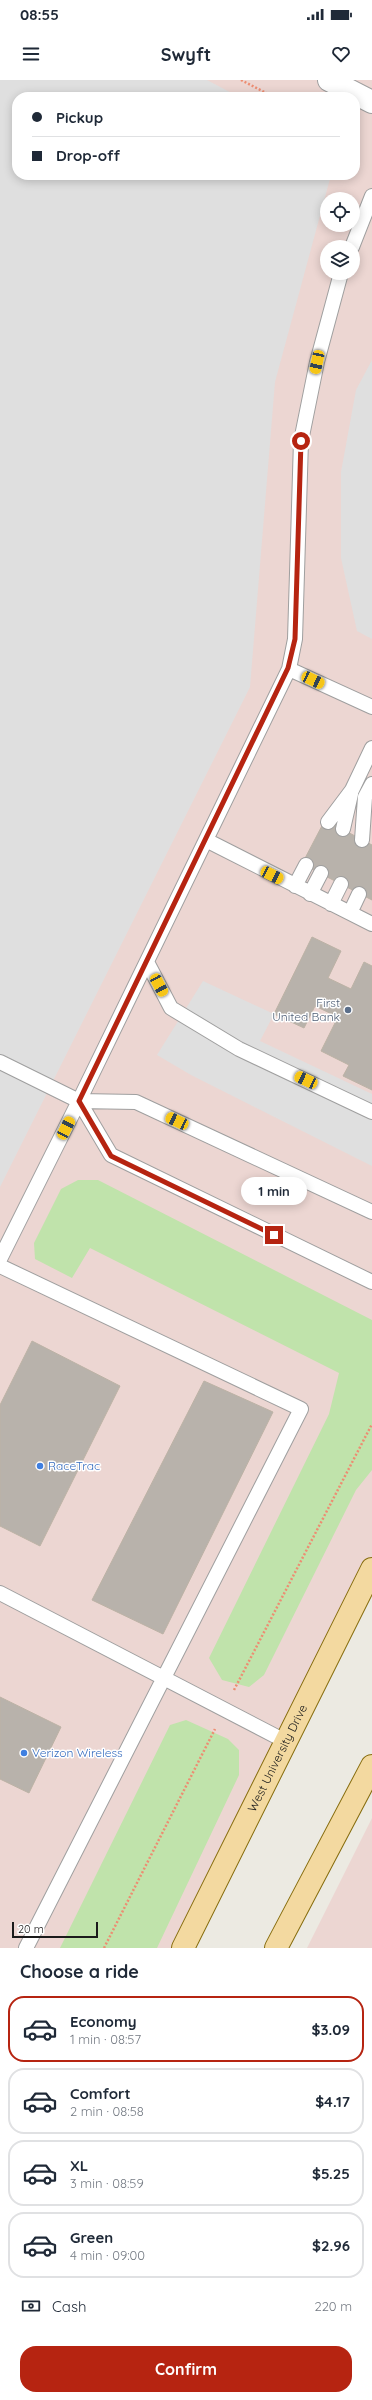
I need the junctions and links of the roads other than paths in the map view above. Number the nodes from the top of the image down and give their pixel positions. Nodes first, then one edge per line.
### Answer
1 (329, 80) edge
2 (352, 92) edge
3 (360, 96) edge
4 (372, 102) edge
5 (372, 196) edge
6 (355, 240) edge
7 (339, 280) edge
8 (288, 668) junction
9 (372, 708) edge
10 (372, 748) edge
11 (372, 784) edge
12 (352, 790) junction
13 (365, 797) junction
14 (328, 822) dead end
15 (206, 840) junction
16 (362, 840) dead end
17 (306, 866) dead end
18 (321, 874) dead end
19 (341, 884) dead end
20 (295, 886) junction
21 (310, 894) junction
22 (359, 894) dead end
23 (331, 904) junction
24 (350, 913) junction
25 (372, 924) edge
26 (147, 962) junction
27 (0, 1062) edge
28 (79, 1101) junction
29 (372, 1112) edge
30 (372, 1212) edge
31 (0, 1259) edge
32 (0, 1266) edge
33 (372, 1282) edge
34 (372, 1569) edge
35 (0, 1593) edge
36 (164, 1679) junction
37 (285, 1741) junction
38 (372, 1766) edge
39 (304, 1895) junction
40 (26, 1948) edge
41 (183, 1948) edge
42 (276, 1948) edge
43 (284, 1948) edge

1 - 2 street
3 - 4 street
5 - 6 lane
7 - 8 lane
8 - 9 lane
8 - 15 lane
10 - 12 lane
11 - 13 lane
12 - 13 lane
12 - 14 lane
13 - 16 lane
15 - 20 lane
15 - 26 lane
17 - 20 lane
18 - 21 lane
19 - 23 lane
20 - 21 lane
21 - 23 lane
22 - 24 lane
23 - 24 lane
24 - 25 lane
26 - 28 lane
26 - 29 lane
27 - 28 lane
28 - 30 lane
28 - 31 lane
28 - 33 lane
32 - 36 lane
34 - 37 main road, West University Drive
35 - 36 lane
36 - 37 lane
36 - 40 lane
37 - 41 main road, West University Drive
38 - 39 main road
39 - 42 main road
39 - 43 street

